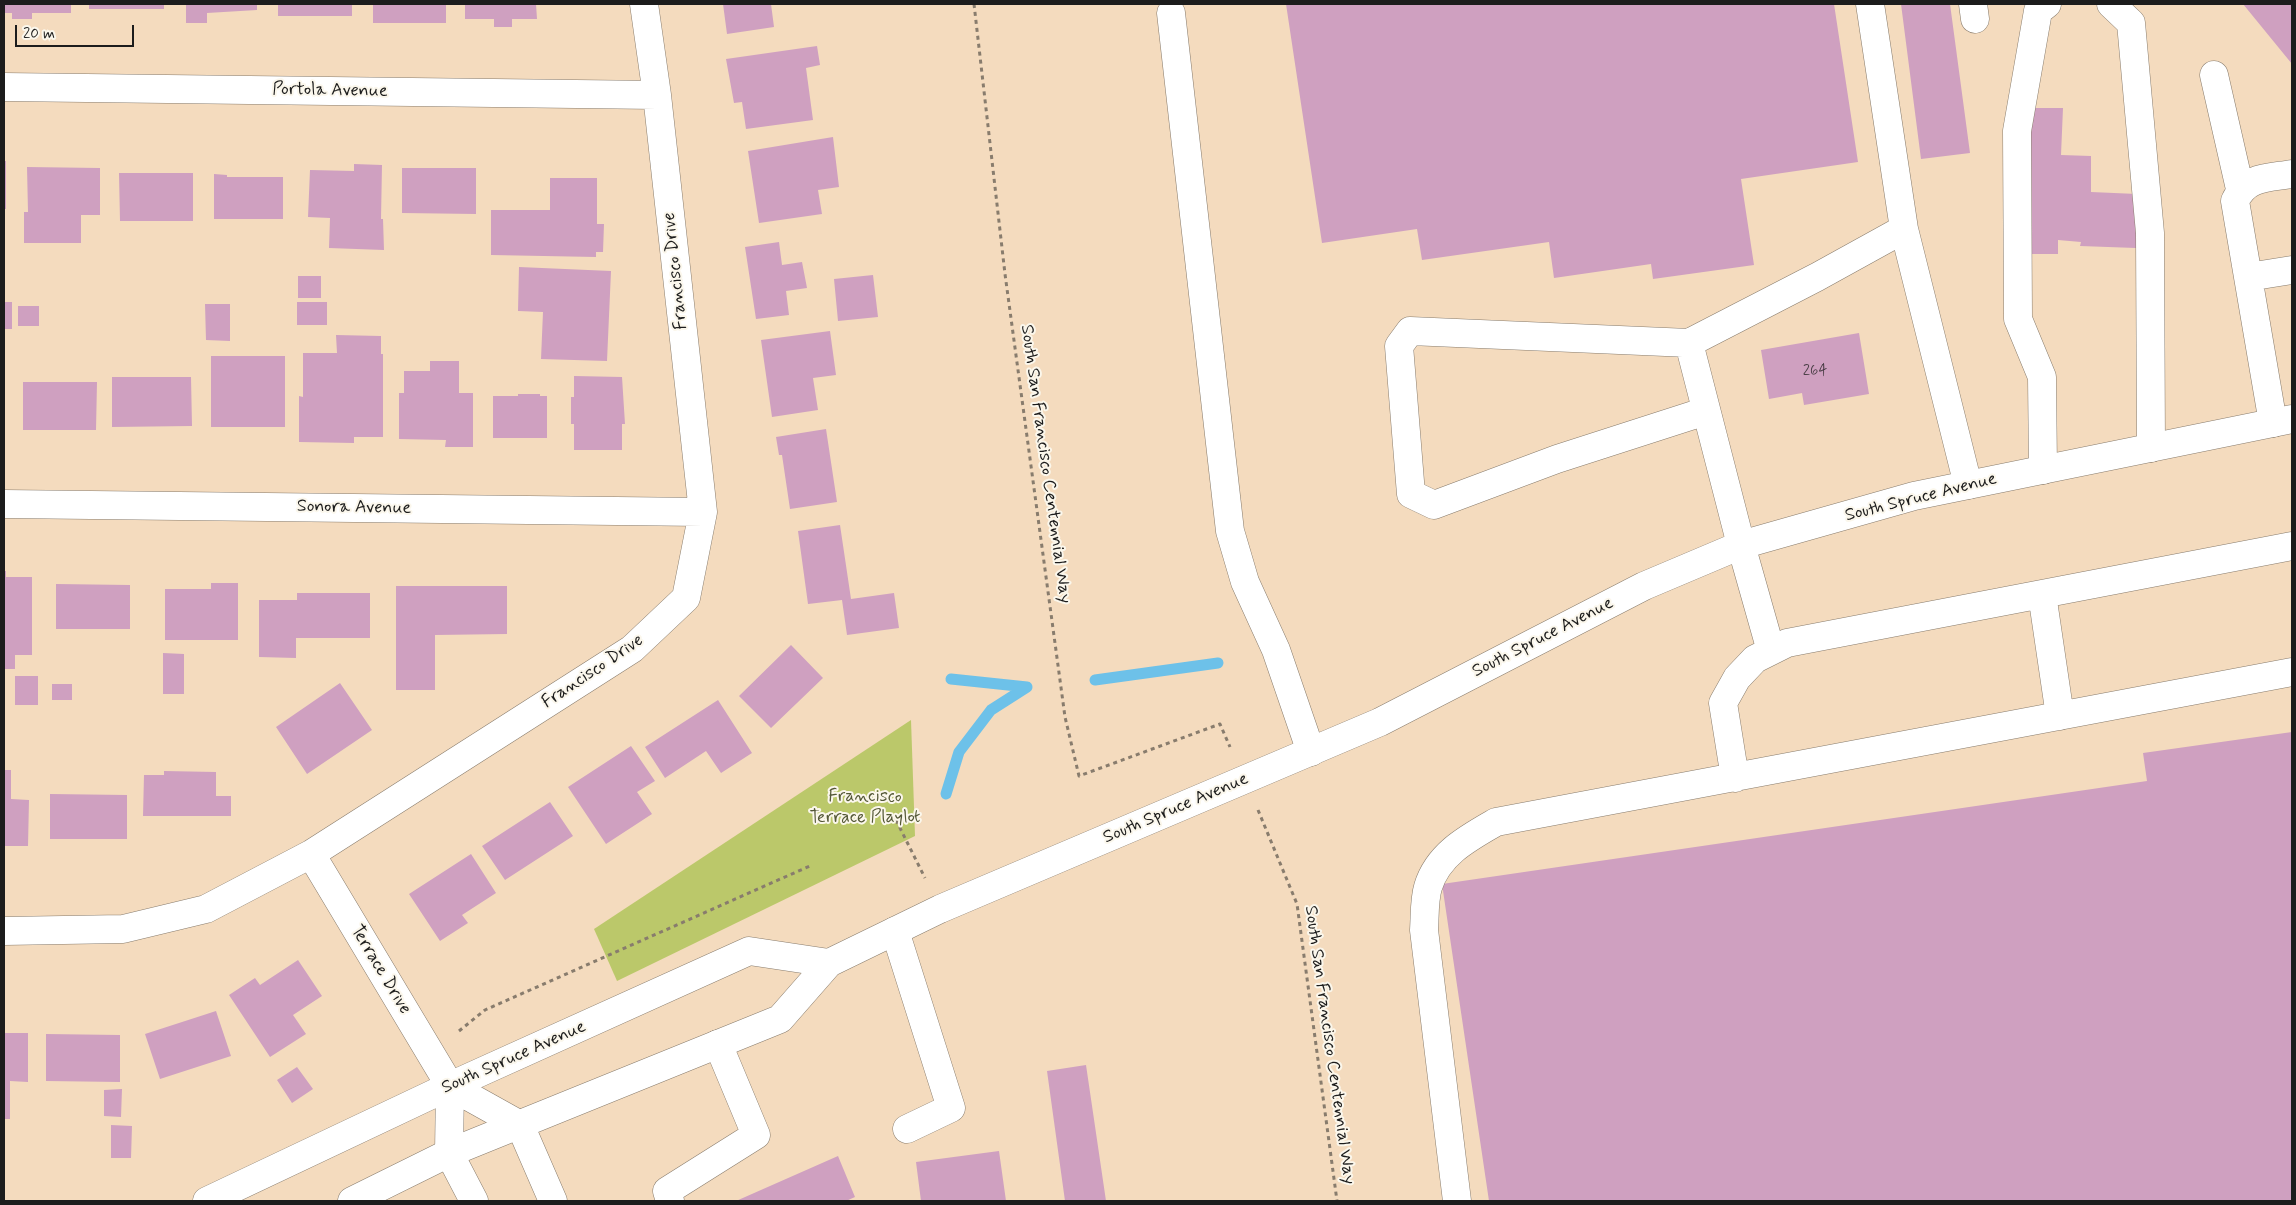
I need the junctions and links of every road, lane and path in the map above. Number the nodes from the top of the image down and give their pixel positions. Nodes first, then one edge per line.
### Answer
1 (644, 4) edge
2 (974, 4) edge
3 (1870, 4) edge
4 (2047, 4) edge
5 (2111, 4) edge
6 (1171, 13) dead end
7 (2214, 75) dead end
8 (4, 86) edge
9 (657, 94) junction
10 (2292, 174) edge
11 (2240, 189) junction
12 (1904, 229) junction
13 (2292, 270) edge
14 (2248, 277) junction
15 (1689, 343) junction
16 (1706, 411) junction
17 (2283, 421) edge
18 (2151, 448) junction
19 (2043, 470) junction
20 (1968, 485) junction
21 (4, 504) edge
22 (703, 512) junction
23 (1740, 546) junction
24 (2292, 546) edge
25 (2042, 594) junction
26 (1771, 651) junction
27 (2292, 672) edge
28 (2060, 716) junction
29 (1220, 724) dead end
30 (1311, 752) junction
31 (1735, 778) junction
32 (896, 820) dead end
33 (1270, 837) dead end
34 (311, 854) junction
35 (812, 865) dead end
36 (940, 909) junction
37 (4, 931) edge
38 (895, 931) junction
39 (829, 963) junction
40 (459, 1031) dead end
41 (718, 1044) junction
42 (450, 1086) junction
43 (520, 1124) junction
44 (907, 1129) dead end
45 (449, 1152) junction
46 (208, 1201) edge
47 (352, 1201) edge
48 (474, 1201) edge
49 (553, 1201) edge
50 (670, 1201) edge
51 (1337, 1201) edge
52 (1456, 1201) edge

1 - 9 street, Francisco Drive
2 - 29 path, South San Francisco Centennial Way
3 - 12 street
4 - 19 street
5 - 18 street
6 - 30 street
7 - 11 street
8 - 9 street, Portola Avenue
9 - 22 street, Francisco Drive
10 - 11 street
11 - 14 street
12 - 15 street
12 - 20 street
13 - 14 street
14 - 17 street
15 - 16 street
15 - 16 street
16 - 23 street
17 - 18 street, South Spruce Avenue
18 - 19 street, South Spruce Avenue
19 - 20 street, South Spruce Avenue
20 - 23 street, South Spruce Avenue
21 - 22 street, Sonora Avenue
22 - 34 street, Francisco Drive
23 - 26 street
23 - 30 street, South Spruce Avenue
24 - 25 street
25 - 26 street
25 - 28 street
26 - 31 street
27 - 28 street
28 - 31 street
30 - 36 street, South Spruce Avenue
31 - 52 street
32 - 36 path
33 - 51 path, South San Francisco Centennial Way
34 - 37 street, Francisco Drive
34 - 42 street, Terrace Drive
35 - 40 path
36 - 38 street, South Spruce Avenue
38 - 39 street, South Spruce Avenue
38 - 44 street
39 - 41 street, South Spruce Avenue
39 - 42 street, South Spruce Avenue
41 - 43 street, South Spruce Avenue
41 - 50 street
42 - 43 street
42 - 45 street
42 - 46 street, South Spruce Avenue
43 - 45 street, South Spruce Avenue
43 - 49 street
45 - 47 street, South Spruce Avenue
45 - 48 street

